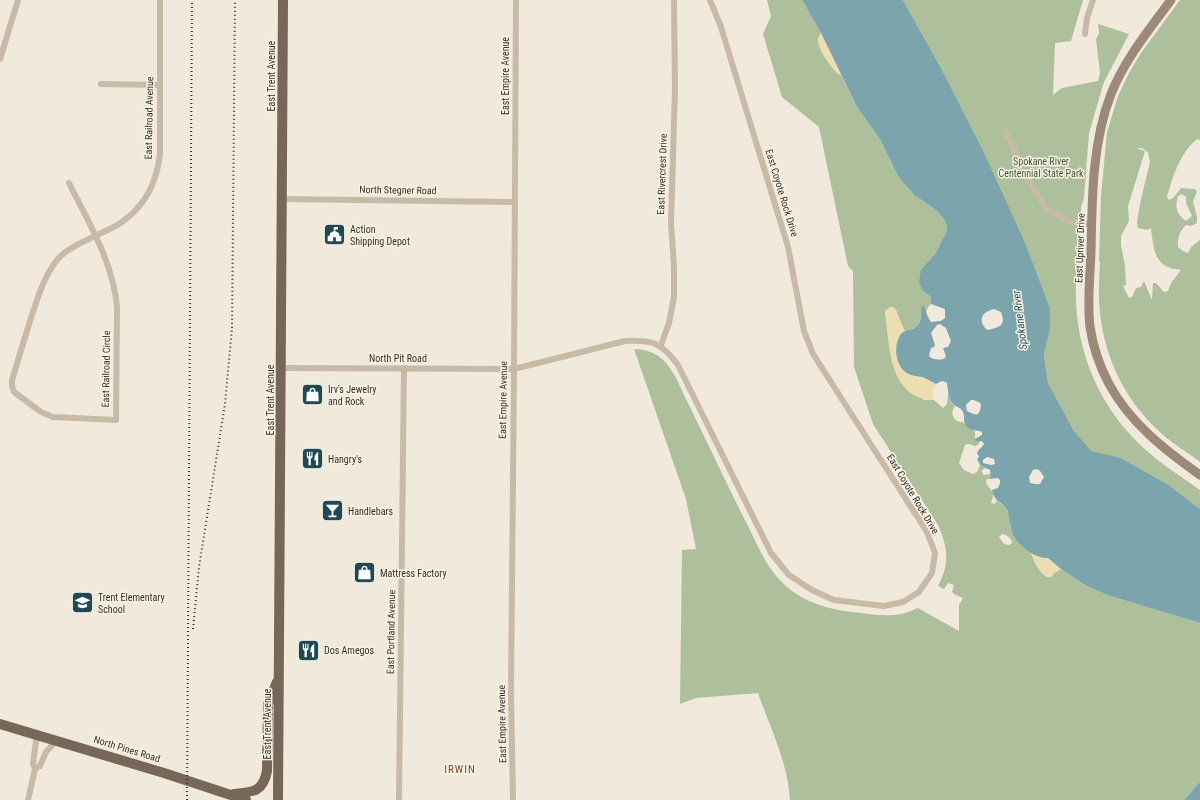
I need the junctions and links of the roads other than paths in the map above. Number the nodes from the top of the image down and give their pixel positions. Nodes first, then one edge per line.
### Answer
1 (18, 0) edge
2 (160, 0) edge
3 (283, 0) edge
4 (516, 0) edge
5 (674, 0) edge
6 (710, 0) edge
7 (1093, 0) edge
8 (1171, 0) edge
9 (1085, 34) dead end
10 (0, 59) edge
11 (101, 84) dead end
12 (160, 85) junction
13 (1006, 132) dead end
14 (69, 183) dead end
15 (282, 199) junction
16 (515, 202) junction
17 (1092, 224) junction
18 (95, 236) junction
19 (660, 345) junction
20 (282, 368) junction
21 (404, 368) junction
22 (514, 369) junction
23 (14, 392) joint
24 (1200, 475) edge
25 (279, 677) junction
26 (0, 724) edge
27 (37, 735) junction
28 (56, 740) junction
29 (34, 769) junction
30 (230, 795) junction
31 (28, 800) edge
32 (246, 800) edge
33 (278, 800) edge
34 (399, 800) edge
35 (513, 800) edge

1 - 10 street
2 - 12 street, East Railroad Avenue
3 - 15 main road, East Trent Avenue
4 - 16 street, East Empire Avenue
5 - 19 street, East Rivercrest Drive
6 - 19 street, East Coyote Rock Drive
7 - 9 street
8 - 17 street, East Upriver Drive
11 - 12 street
12 - 18 street, East Railroad Avenue
13 - 17 street
14 - 18 street
15 - 16 street, North Stegner Road
15 - 20 main road, East Trent Avenue
16 - 22 street, East Empire Avenue
17 - 24 street, East Upriver Drive
18 - 23 street, East Railroad Avenue
18 - 23 street, East Railroad Circle
19 - 22 street
20 - 21 street, North Pit Road
20 - 25 main road, East Trent Avenue
21 - 22 street, North Pit Road
21 - 34 street, East Portland Avenue
22 - 35 street, East Empire Avenue
25 - 30 main road
25 - 33 main road, East Trent Avenue
26 - 27 main road, North Pines Road
27 - 28 main road, North Pines Road
27 - 29 street
28 - 29 street
28 - 30 main road, North Pines Road
29 - 31 street
30 - 32 main road, North Pines Road

